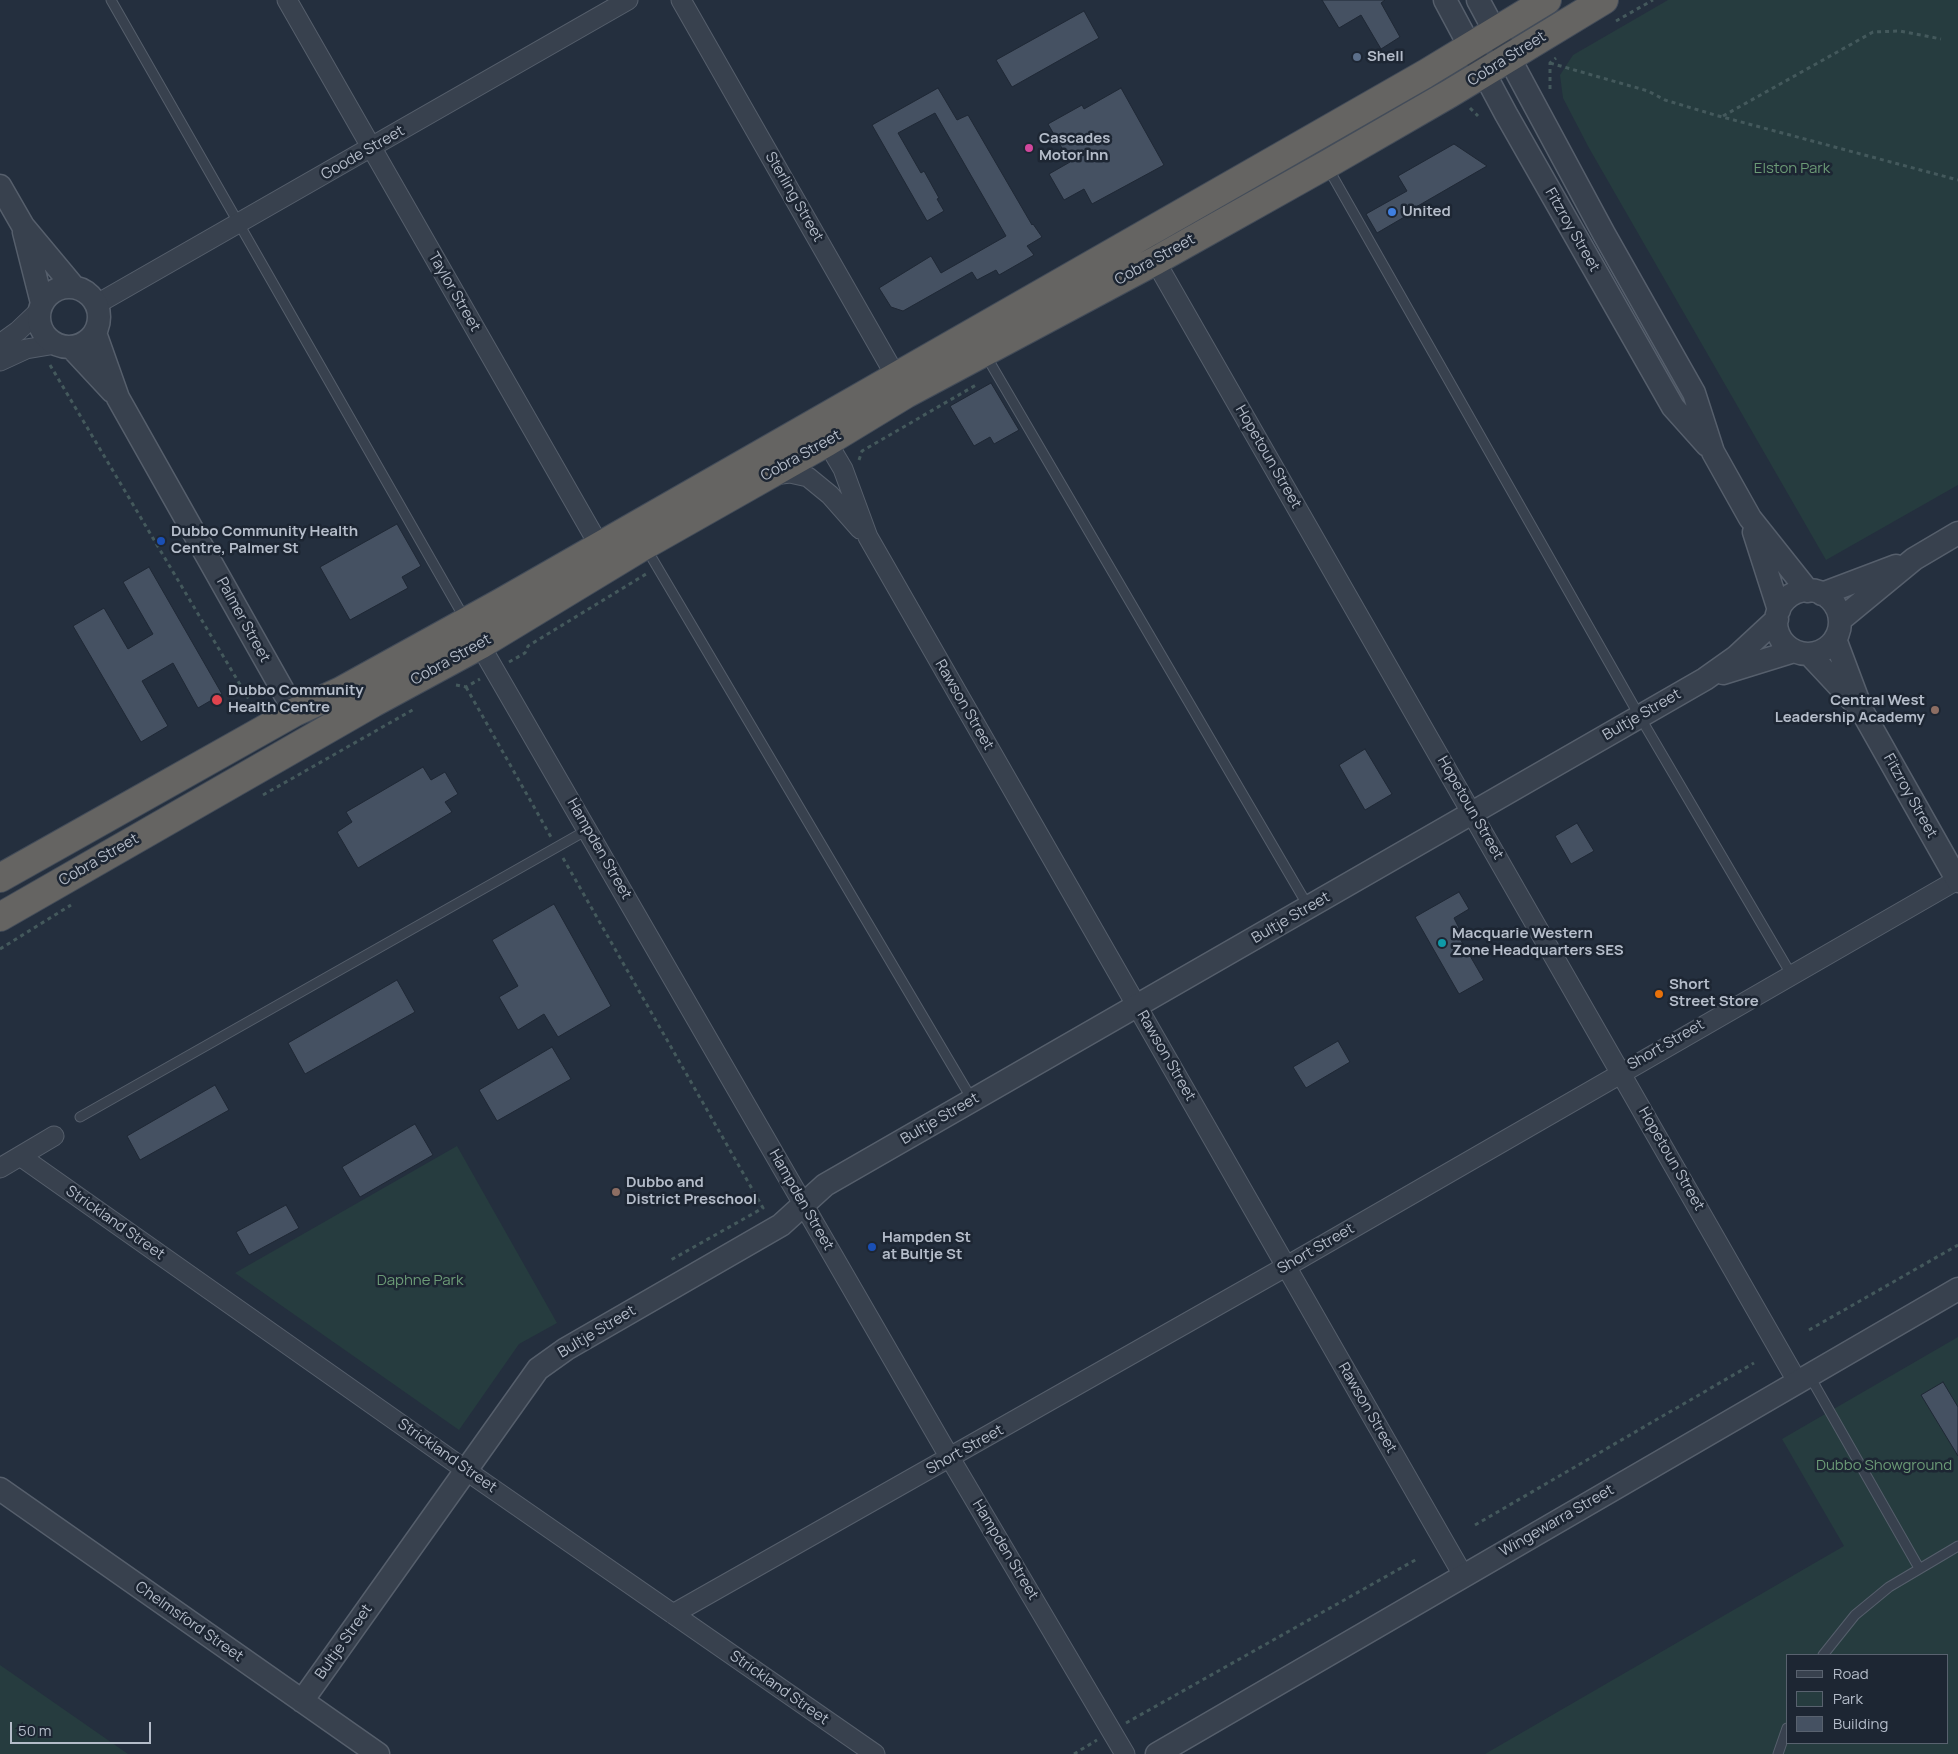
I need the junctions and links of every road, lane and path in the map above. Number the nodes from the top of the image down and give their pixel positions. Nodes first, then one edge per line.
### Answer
1 (111, 0) edge
2 (287, 0) edge
3 (628, 0) edge
4 (681, 0) edge
5 (1445, 0) edge
6 (1478, 0) edge
7 (1547, 0) edge
8 (1604, 0) edge
9 (1496, 31) junction
10 (1941, 39) dead end
11 (1470, 46) junction
12 (1510, 58) junction
13 (1549, 72) dead end
14 (1484, 73) junction
15 (1722, 116) junction
16 (372, 148) junction
17 (1326, 165) junction
18 (1958, 180) edge
19 (0, 186) edge
20 (238, 224) junction
21 (23, 226) junction
22 (1141, 236) junction
23 (1155, 261) junction
24 (73, 286) junction
25 (97, 304) junction
26 (41, 307) junction
27 (95, 332) junction
28 (0, 344) edge
29 (64, 346) junction
30 (983, 351) junction
31 (0, 361) edge
32 (43, 363) dead end
33 (901, 385) junction
34 (118, 398) junction
35 (827, 442) junction
36 (1713, 452) junction
37 (754, 470) junction
38 (1750, 518) junction
39 (1958, 533) edge
40 (868, 537) junction
41 (599, 545) junction
42 (648, 554) junction
43 (1914, 559) junction
44 (1815, 592) junction
45 (502, 602) junction
46 (1778, 614) junction
47 (467, 621) junction
48 (1838, 630) junction
49 (480, 644) junction
50 (1801, 652) junction
51 (495, 670) junction
52 (1705, 680) junction
53 (466, 687) junction
54 (448, 690) dead end
55 (341, 691) junction
56 (373, 703) junction
57 (424, 704) dead end
58 (254, 708) dead end
59 (1862, 711) junction
60 (295, 712) junction
61 (1640, 717) junction
62 (257, 798) dead end
63 (1472, 812) junction
64 (587, 830) junction
65 (553, 841) dead end
66 (558, 850) dead end
67 (0, 878) edge
68 (1958, 880) edge
69 (79, 900) dead end
70 (1309, 908) junction
71 (0, 917) edge
72 (0, 949) edge
73 (1791, 974) junction
74 (1138, 1006) junction
75 (1621, 1071) junction
76 (973, 1101) junction
77 (80, 1117) dead end
78 (54, 1136) dead end
79 (20, 1156) junction
80 (0, 1168) edge
81 (804, 1204) junction
82 (1958, 1245) edge
83 (669, 1261) dead end
84 (1287, 1266) junction
85 (1958, 1289) edge
86 (1809, 1330) dead end
87 (1754, 1363) dead end
88 (1803, 1377) junction
89 (950, 1458) junction
90 (465, 1470) junction
91 (0, 1489) edge
92 (1475, 1525) dead end
93 (1958, 1546) edge
94 (1417, 1559) dead end
95 (1920, 1568) junction
96 (1463, 1576) junction
97 (673, 1614) junction
98 (1824, 1654) edge
99 (302, 1701) junction
100 (1786, 1731) edge
101 (1112, 1732) junction
102 (378, 1754) edge
103 (875, 1754) edge
104 (1074, 1754) edge
105 (1125, 1754) edge
106 (1157, 1754) edge
107 (1778, 1754) edge

1 - 20 lane
2 - 16 street, Taylor Street
3 - 16 street, Goode Street
4 - 33 street, Sterling Street
5 - 11 street, Fitzroy Street
6 - 9 street, Fitzroy Street
7 - 9 highway, Cobra Street
8 - 12 highway, Cobra Street
9 - 11 highway, Cobra Street
9 - 12 street, Fitzroy Street
10 - 15 path
11 - 14 street, Fitzroy Street
11 - 22 highway, Cobra Street
12 - 14 highway, Cobra Street
12 - 36 street, Fitzroy Street
13 - 15 path
14 - 17 highway, Cobra Street
14 - 36 street, Fitzroy Street
15 - 18 path
16 - 20 street, Goode Street
16 - 41 street, Taylor Street
17 - 23 highway, Cobra Street
17 - 61 lane
19 - 21 street
20 - 25 street, Goode Street
20 - 47 lane
21 - 24 street
21 - 26 street
22 - 23 street, Hopetoun Street
22 - 33 highway, Cobra Street
23 - 30 highway, Cobra Street
23 - 63 street, Hopetoun Street
24 - 25 street
24 - 26 street
25 - 27 street
26 - 28 street
26 - 29 street
27 - 29 street
27 - 34 street, Palmer Street
29 - 31 street
29 - 34 street, Palmer Street
30 - 33 highway, Cobra Street
30 - 70 lane
32 - 58 path
33 - 35 highway, Cobra Street
33 - 37 highway, Cobra Street
34 - 60 street, Palmer Street
35 - 37 highway, Cobra Street
35 - 40 street, Rawson Street
36 - 38 street, Fitzroy Street
37 - 40 street, Rawson Street
37 - 41 highway, Cobra Street
37 - 42 highway, Cobra Street
38 - 44 street, Fitzroy Street
38 - 46 street, Fitzroy Street
39 - 43 street
40 - 74 street, Rawson Street
41 - 42 street
41 - 45 highway, Cobra Street
42 - 49 highway, Cobra Street
42 - 51 path
42 - 76 lane
43 - 44 street
43 - 48 street
44 - 46 street
44 - 48 street
45 - 47 highway, Cobra Street
45 - 49 highway
46 - 50 street
46 - 52 street, Bultje Street
47 - 55 highway, Cobra Street
48 - 50 street
48 - 59 street, Fitzroy Street
49 - 51 street, Hampden Street
49 - 55 highway
49 - 56 highway, Cobra Street
50 - 52 street, Bultje Street
50 - 59 street, Fitzroy Street
51 - 53 path
51 - 64 street, Hampden Street
52 - 61 street, Bultje Street
53 - 54 path
53 - 65 path
55 - 60 highway, Cobra Street
56 - 60 highway
56 - 71 highway, Cobra Street
57 - 62 path
59 - 68 street, Fitzroy Street
60 - 67 highway, Cobra Street
61 - 63 street, Bultje Street
61 - 73 lane
63 - 70 street, Bultje Street
63 - 75 street, Hopetoun Street
64 - 77 lane
64 - 81 street, Hampden Street
66 - 83 path
68 - 73 street, Short Street
69 - 72 path
70 - 74 street, Bultje Street
73 - 75 street, Short Street
74 - 76 street, Bultje Street
74 - 84 street, Rawson Street
75 - 84 street, Short Street
75 - 88 street, Hopetoun Street
76 - 81 street, Bultje Street
78 - 79 street
79 - 80 street
79 - 90 street, Strickland Street
81 - 89 street, Hampden Street
81 - 90 street, Bultje Street
82 - 86 path
84 - 89 street, Short Street
84 - 96 street, Rawson Street
85 - 88 street, Wingewarra Street
87 - 92 path
88 - 95 lane
88 - 96 street, Wingewarra Street
89 - 97 street, Short Street
89 - 101 street, Hampden Street
90 - 97 street, Strickland Street
90 - 99 street, Bultje Street
91 - 99 street, Chelmsford Street
93 - 95 lane
94 - 101 path
95 - 98 lane
96 - 106 street, Wingewarra Street
97 - 103 street, Strickland Street
99 - 102 street, Chelmsford Street
100 - 107 lane
101 - 104 path
101 - 105 street, Hampden Street

